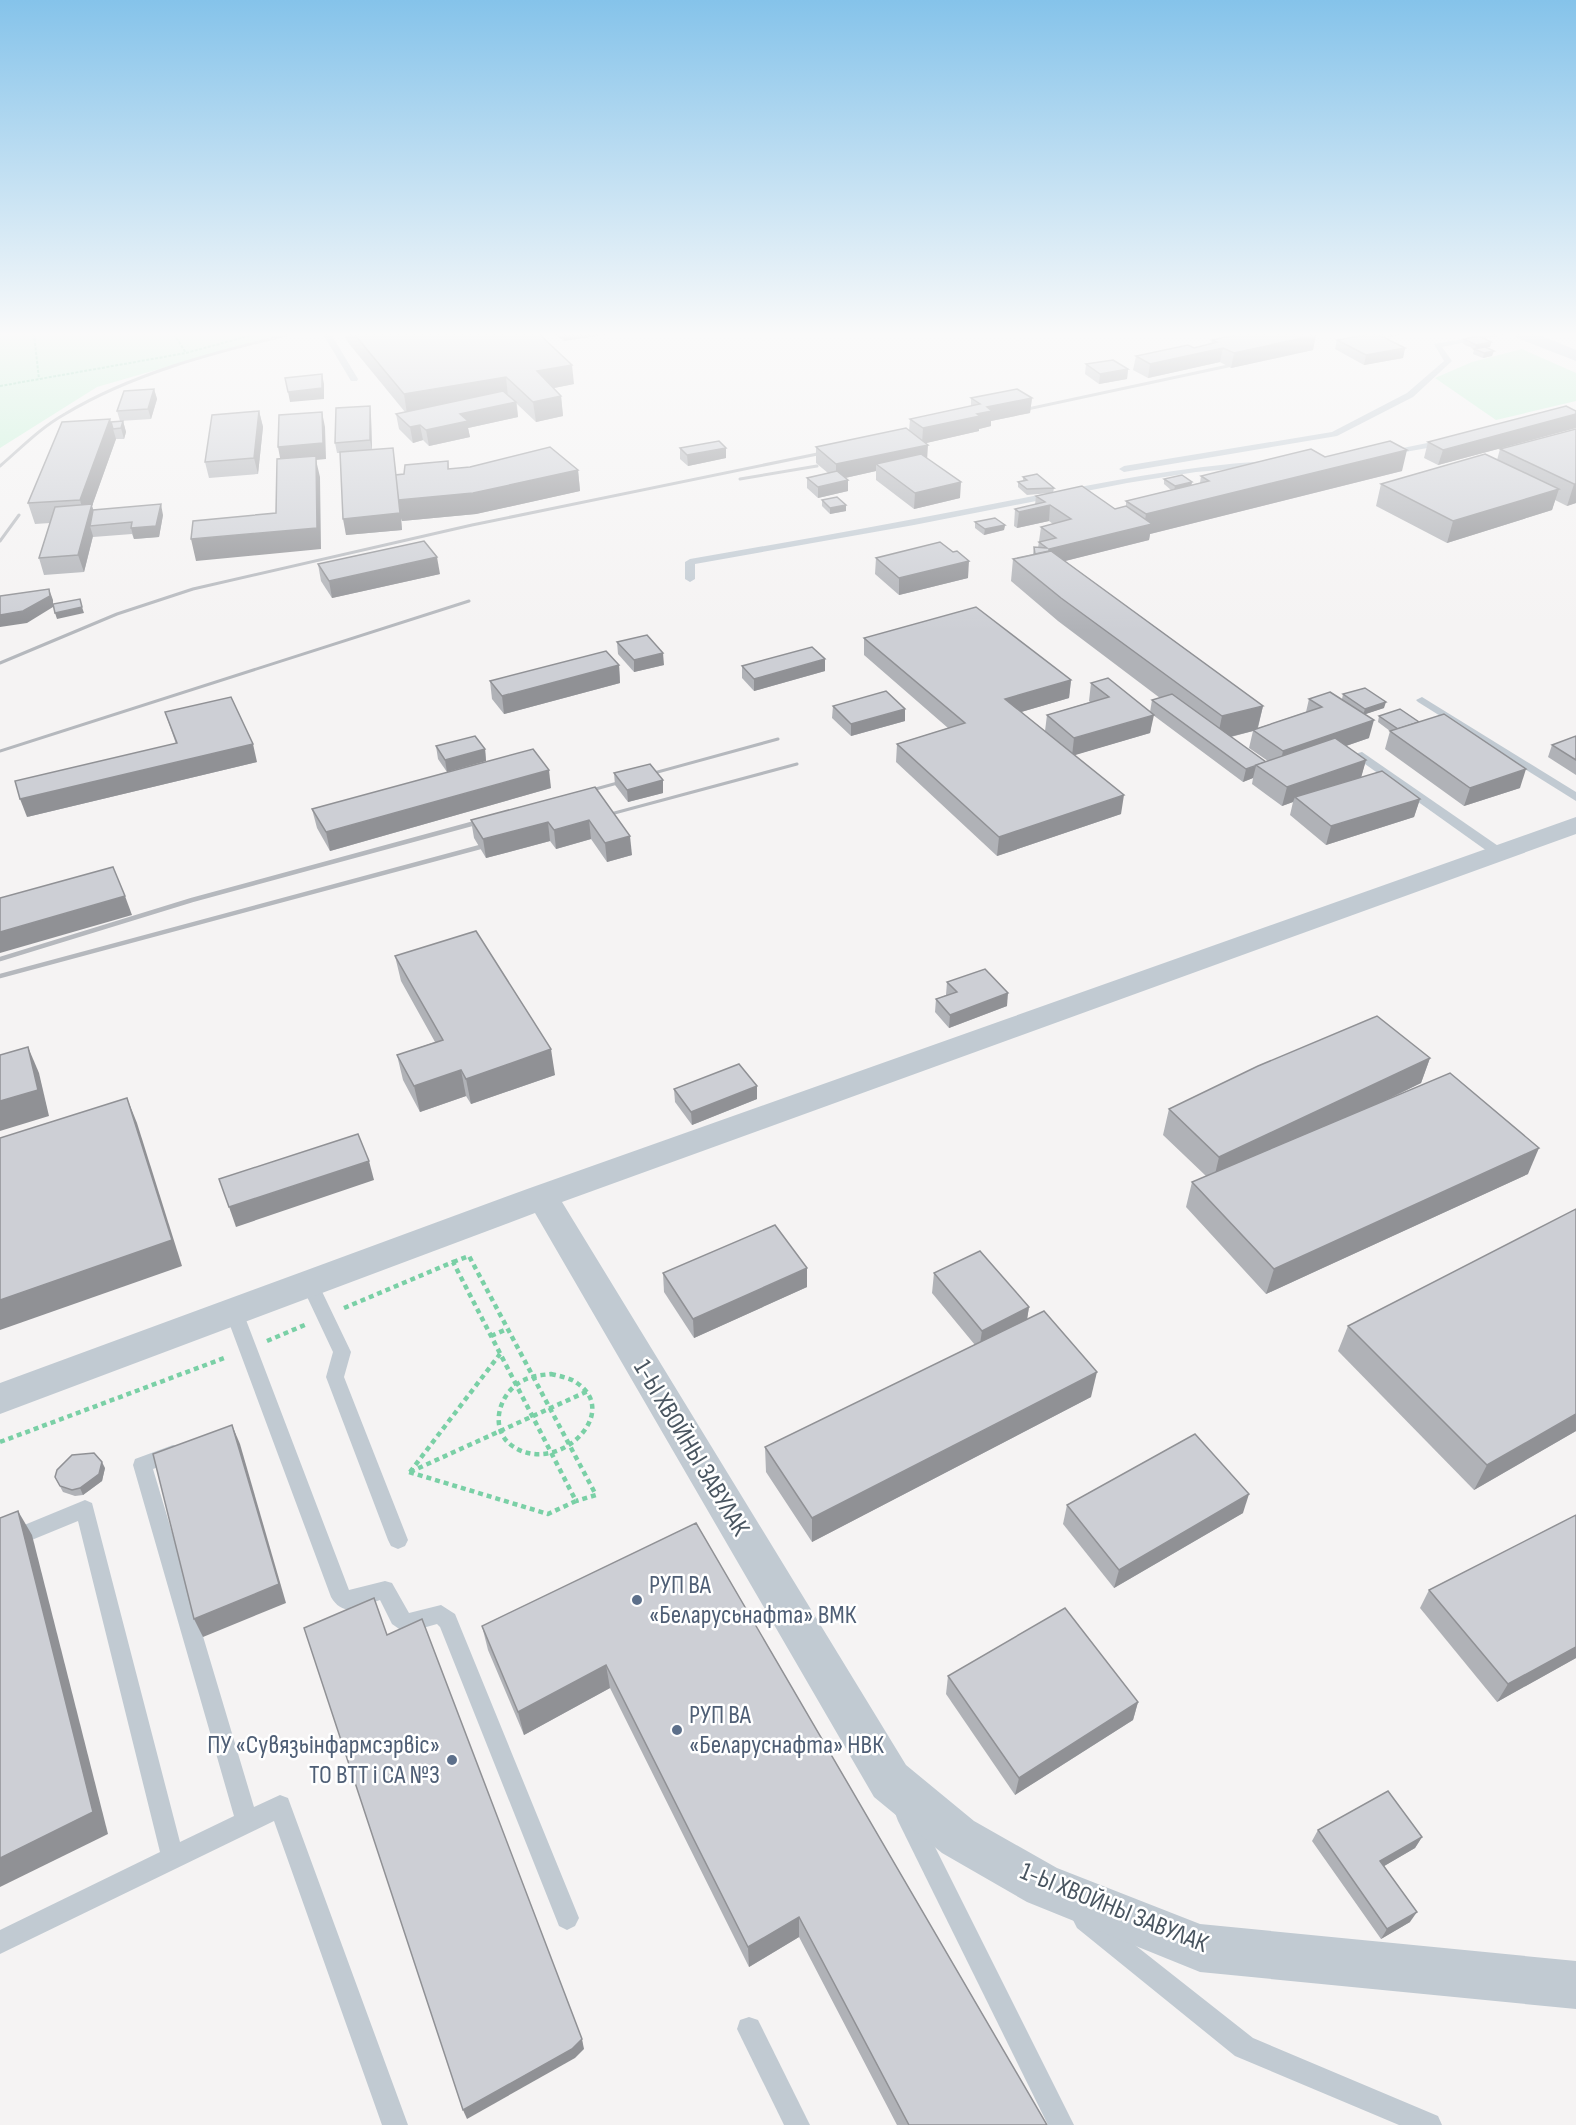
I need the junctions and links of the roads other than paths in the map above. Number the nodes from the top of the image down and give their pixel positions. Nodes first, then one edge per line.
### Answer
1 (1336, 433) edge
2 (1454, 441) edge
3 (1374, 455) edge
4 (1272, 464) edge
5 (1124, 469) dead end
6 (690, 579) dead end
7 (1422, 700) dead end
8 (1362, 756) edge
9 (1576, 797) edge
10 (1576, 825) edge
11 (1499, 853) junction
12 (542, 1197) junction
13 (310, 1284) junction
14 (234, 1312) junction
15 (0, 1399) edge
16 (195, 1445) edge
17 (398, 1540) dead end
18 (0, 1544) edge
19 (890, 1781) junction
20 (247, 1822) junction
21 (173, 1858) junction
22 (1043, 1886) junction
23 (567, 1917) dead end
24 (0, 1942) edge
25 (1576, 1985) edge
26 (749, 2030) dead end
27 (395, 2125) edge
28 (798, 2125) edge
29 (1060, 2125) edge
30 (1429, 2125) edge

1 - 5 lane
2 - 3 lane
4 - 6 lane
7 - 9 lane
8 - 11 lane
10 - 11 street
11 - 12 street
12 - 13 street
12 - 19 street, 1-Ы ХВОЙНЫ ЗАВУЛАК
13 - 14 street
13 - 17 lane
14 - 15 street
14 - 23 lane
16 - 20 lane
18 - 21 lane
19 - 22 street, 1-Ы ХВОЙНЫ ЗАВУЛАК
19 - 29 lane
20 - 21 lane
20 - 27 lane
21 - 24 lane
22 - 25 street, 1-Ы ХВОЙНЫ ЗАВУЛАК
22 - 30 lane
26 - 28 lane

